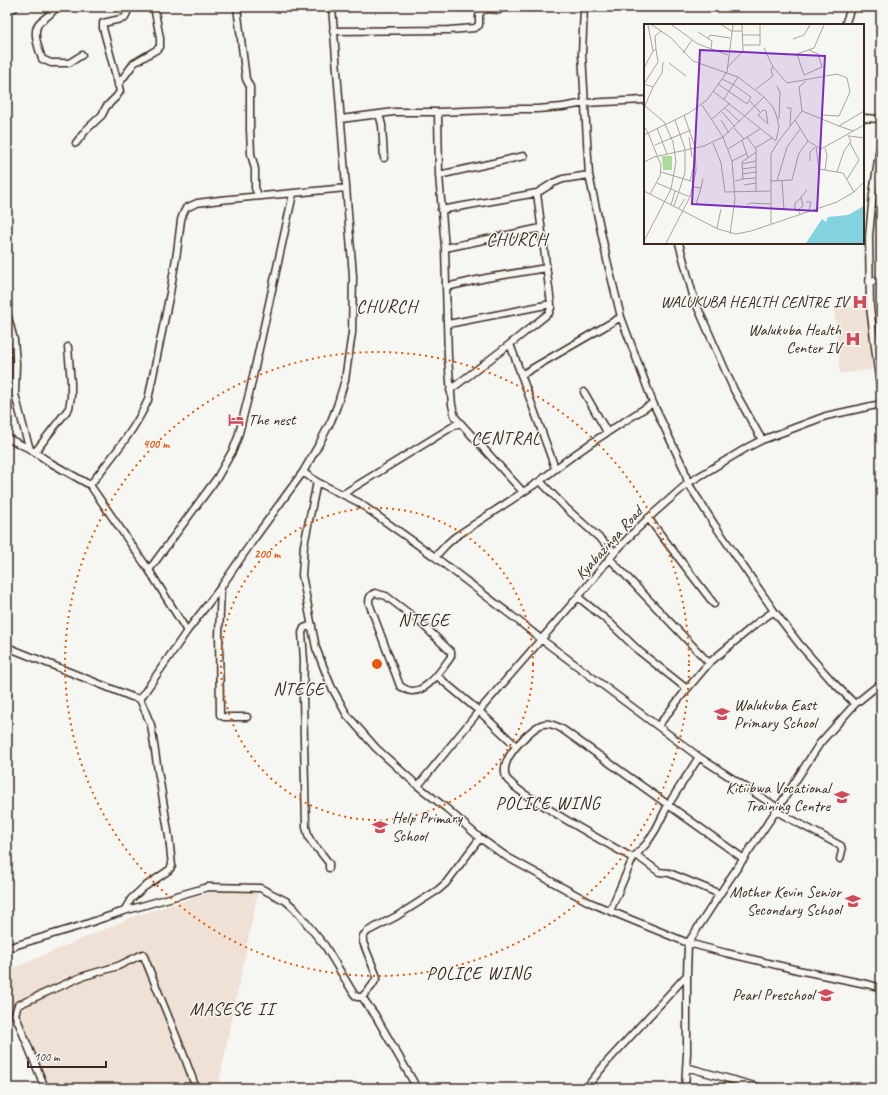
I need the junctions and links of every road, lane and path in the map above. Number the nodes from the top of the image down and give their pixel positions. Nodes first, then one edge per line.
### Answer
1 (14, 7) edge
2 (56, 7) edge
3 (129, 7) edge
4 (154, 7) edge
5 (237, 7) edge
6 (332, 7) edge
7 (584, 7) edge
8 (851, 7) edge
9 (7, 10) edge
10 (499, 10) dead end
11 (845, 24) edge
12 (333, 31) junction
13 (82, 55) dead end
14 (118, 85) junction
15 (644, 100) edge
16 (585, 102) junction
17 (438, 112) junction
18 (379, 114) junction
19 (864, 118) edge
20 (341, 119) junction
21 (881, 119) edge
22 (881, 140) edge
23 (76, 143) dead end
24 (880, 154) edge
25 (524, 156) dead end
26 (384, 158) dead end
27 (439, 175) junction
28 (589, 175) junction
29 (346, 188) junction
30 (537, 193) junction
31 (293, 194) junction
32 (258, 195) junction
33 (441, 210) junction
34 (541, 228) junction
35 (679, 244) edge
36 (445, 248) junction
37 (546, 268) junction
38 (869, 281) junction
39 (881, 281) edge
40 (446, 287) junction
41 (551, 304) junction
42 (7, 313) edge
43 (621, 317) junction
44 (448, 324) junction
45 (510, 344) junction
46 (68, 347) dead end
47 (521, 375) junction
48 (450, 390) junction
49 (584, 392) dead end
50 (881, 395) edge
51 (653, 403) junction
52 (881, 404) edge
53 (460, 422) junction
54 (607, 432) junction
55 (7, 438) edge
56 (762, 440) junction
57 (32, 451) junction
58 (555, 468) junction
59 (303, 472) junction
60 (540, 481) junction
61 (317, 482) junction
62 (688, 483) junction
63 (90, 485) junction
64 (523, 492) junction
65 (344, 494) junction
66 (648, 518) junction
67 (615, 552) junction
68 (435, 557) junction
69 (610, 559) junction
70 (149, 570) junction
71 (221, 588) junction
72 (578, 597) junction
73 (714, 604) dead end
74 (774, 611) junction
75 (312, 625) junction
76 (187, 631) junction
77 (541, 639) junction
78 (7, 647) edge
79 (709, 663) junction
80 (437, 676) junction
81 (881, 683) edge
82 (686, 689) junction
83 (140, 699) junction
84 (855, 704) junction
85 (479, 710) junction
86 (247, 717) dead end
87 (658, 726) junction
88 (516, 746) junction
89 (699, 756) junction
90 (418, 786) junction
91 (668, 805) junction
92 (777, 809) junction
93 (480, 838) junction
94 (635, 857) junction
95 (744, 859) junction
96 (840, 859) dead end
97 (329, 868) dead end
98 (720, 894) junction
99 (124, 911) junction
100 (610, 911) junction
101 (688, 943) junction
102 (7, 948) edge
103 (687, 974) junction
104 (881, 988) edge
105 (362, 997) junction
106 (686, 1067) junction
107 (45, 1088) edge
108 (196, 1088) edge
109 (417, 1088) edge
110 (586, 1088) edge
111 (685, 1088) edge
112 (762, 1088) edge

1 - 9 street
2 - 13 street
3 - 14 street
4 - 14 street
5 - 32 street
6 - 12 street
7 - 16 street
8 - 11 street
10 - 12 street
12 - 20 street
14 - 23 street
15 - 16 street
16 - 17 street
16 - 28 street
17 - 18 street
17 - 27 street
18 - 20 street
18 - 26 street
19 - 21 street
20 - 29 street
22 - 24 street
24 - 38 street
25 - 27 street
27 - 33 street
28 - 30 street
28 - 43 street
29 - 31 street
29 - 59 street
30 - 33 street
30 - 34 street
31 - 32 street
31 - 70 street
32 - 63 street
33 - 36 street
34 - 36 street
34 - 37 street
35 - 56 street
36 - 40 street
37 - 40 street
37 - 41 street
38 - 39 street
38 - 50 street
40 - 44 street
41 - 44 street
41 - 45 street
42 - 57 street
43 - 47 street
43 - 51 street
44 - 48 street
45 - 47 street
45 - 48 street
46 - 57 street
47 - 58 street
48 - 53 street
49 - 54 street
51 - 54 street
51 - 62 street
52 - 56 street, Kyabazinga Road
53 - 64 street
53 - 65 street
54 - 58 street
55 - 57 street
56 - 62 street, Kyabazinga Road
57 - 63 street
58 - 60 street
59 - 61 street
59 - 71 street
60 - 64 street
60 - 67 street
61 - 65 street
61 - 75 street
62 - 66 street, Kyabazinga Road
62 - 74 street
63 - 70 street
64 - 68 street
65 - 68 street
66 - 67 street, Kyabazinga Road
66 - 73 street
67 - 69 street, Kyabazinga Road
68 - 77 street
69 - 72 street, Kyabazinga Road
69 - 79 street
70 - 76 street
71 - 76 street
71 - 86 street
72 - 77 street, Kyabazinga Road
72 - 82 street
74 - 79 street
74 - 84 street
75 - 90 street
75 - 97 street
76 - 83 street
77 - 85 street, Kyabazinga Road
77 - 87 street
78 - 83 street
79 - 82 street
80 - 80 street
80 - 85 street
81 - 84 street
82 - 87 street
83 - 99 street
84 - 92 street
85 - 88 street
85 - 90 street, Kyabazinga Road
87 - 89 street
88 - 91 street
88 - 94 street
89 - 91 street
89 - 92 street
90 - 93 street
91 - 94 street
91 - 95 street
92 - 95 street
92 - 96 street
93 - 100 street
93 - 105 street
94 - 98 street
94 - 100 street
95 - 98 street
98 - 101 street
99 - 102 street
99 - 105 street
100 - 101 street
101 - 103 street
101 - 104 street
103 - 106 street
103 - 110 street
105 - 109 street
106 - 111 street
106 - 112 street
107 - 108 street

